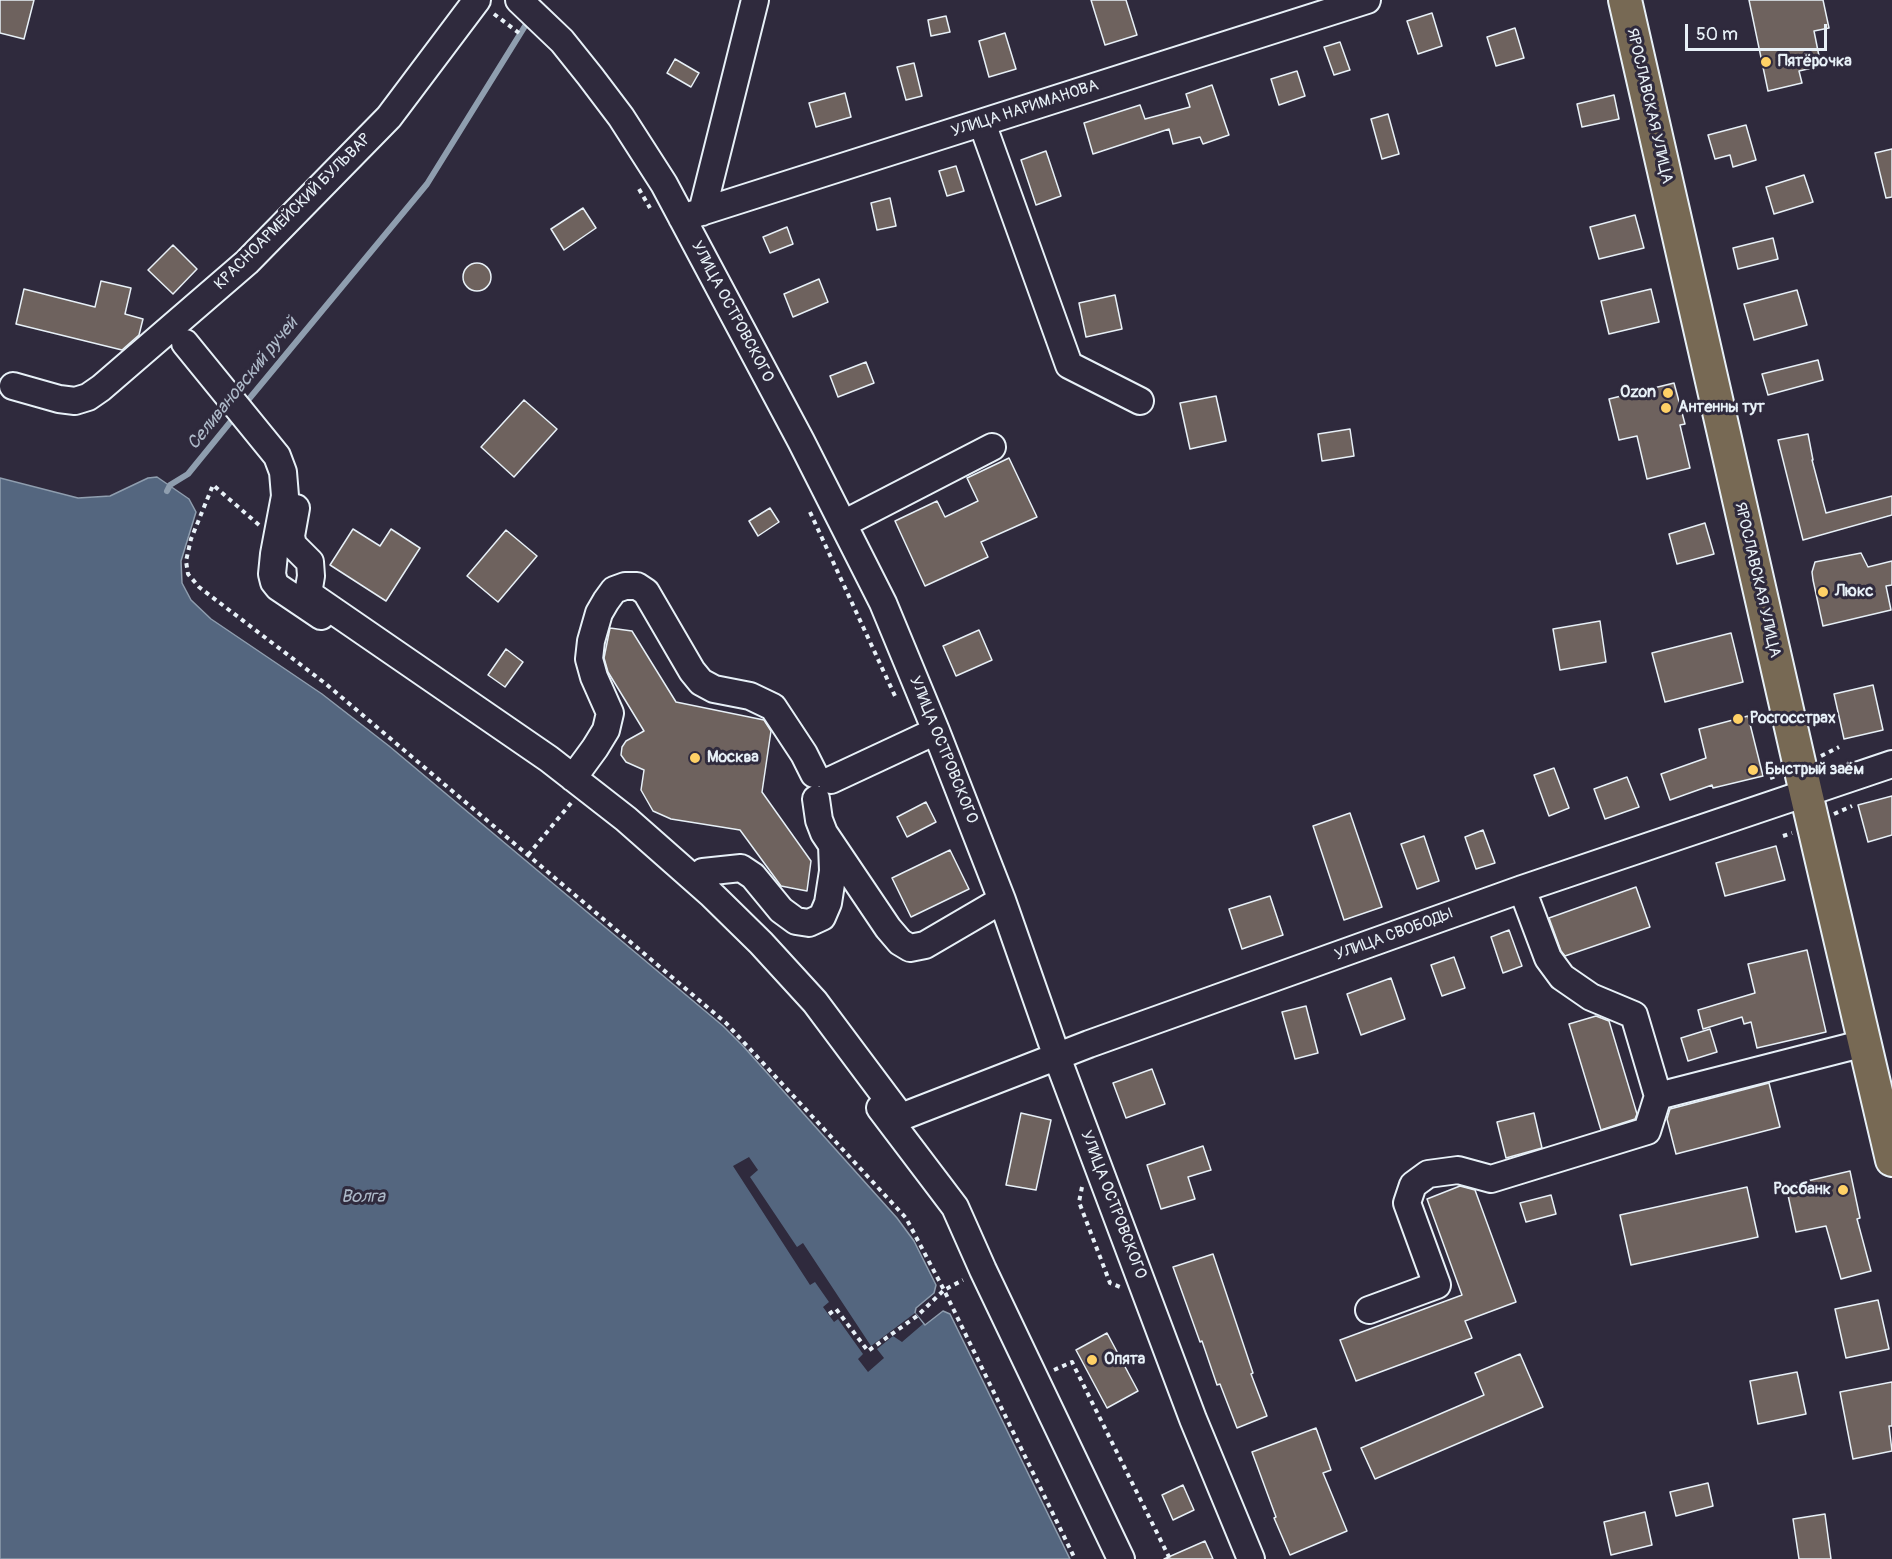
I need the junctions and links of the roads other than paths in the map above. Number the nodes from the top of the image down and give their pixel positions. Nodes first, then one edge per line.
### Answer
1 (476, 0) edge
2 (519, 0) edge
3 (754, 0) edge
4 (1367, 0) edge
5 (1625, 0) edge
6 (982, 123) junction
7 (692, 215) junction
8 (185, 344) dead end
9 (13, 386) dead end
10 (1140, 401) dead end
11 (992, 447) dead end
12 (296, 508) dead end
13 (843, 524) junction
14 (936, 731) junction
15 (1892, 764) edge
16 (820, 784) junction
17 (574, 786) junction
18 (1806, 794) junction
19 (832, 845) junction
20 (696, 880) junction
21 (1522, 889) junction
22 (1002, 900) junction
23 (1865, 1043) junction
24 (1058, 1057) junction
25 (1658, 1096) junction
26 (1891, 1153) edge
27 (1369, 1310) dead end
28 (1120, 1559) edge
29 (1251, 1559) edge

1 - 9 street, КРАСНОАРМЕЙСКИЙ БУЛЬВАР
2 - 7 street, УЛИЦА ОСТРОВСКОГО
3 - 7 street
4 - 6 street, УЛИЦА НАРИМАНОВА
5 - 18 main road, ЯРОСЛАВСКАЯ УЛИЦА
6 - 7 street, УЛИЦА НАРИМАНОВА
6 - 10 street
7 - 13 street, УЛИЦА ОСТРОВСКОГО
8 - 17 street
11 - 13 street
12 - 17 street
13 - 14 street, УЛИЦА ОСТРОВСКОГО
14 - 16 street
14 - 22 street, УЛИЦА ОСТРОВСКОГО
15 - 18 street, УЛИЦА СВОБОДЫ
16 - 17 street
16 - 19 street
17 - 20 street
17 - 28 street
18 - 21 street, УЛИЦА СВОБОДЫ
18 - 23 main road, ЯРОСЛАВСКАЯ УЛИЦА
19 - 20 street
19 - 22 street
20 - 24 street, УЛИЦА СВОБОДЫ
21 - 24 street, УЛИЦА СВОБОДЫ
21 - 25 street
22 - 24 street, УЛИЦА ОСТРОВСКОГО
23 - 25 street
23 - 26 main road, ЯРОСЛАВСКАЯ УЛИЦА
24 - 29 street, УЛИЦА ОСТРОВСКОГО
25 - 27 street

